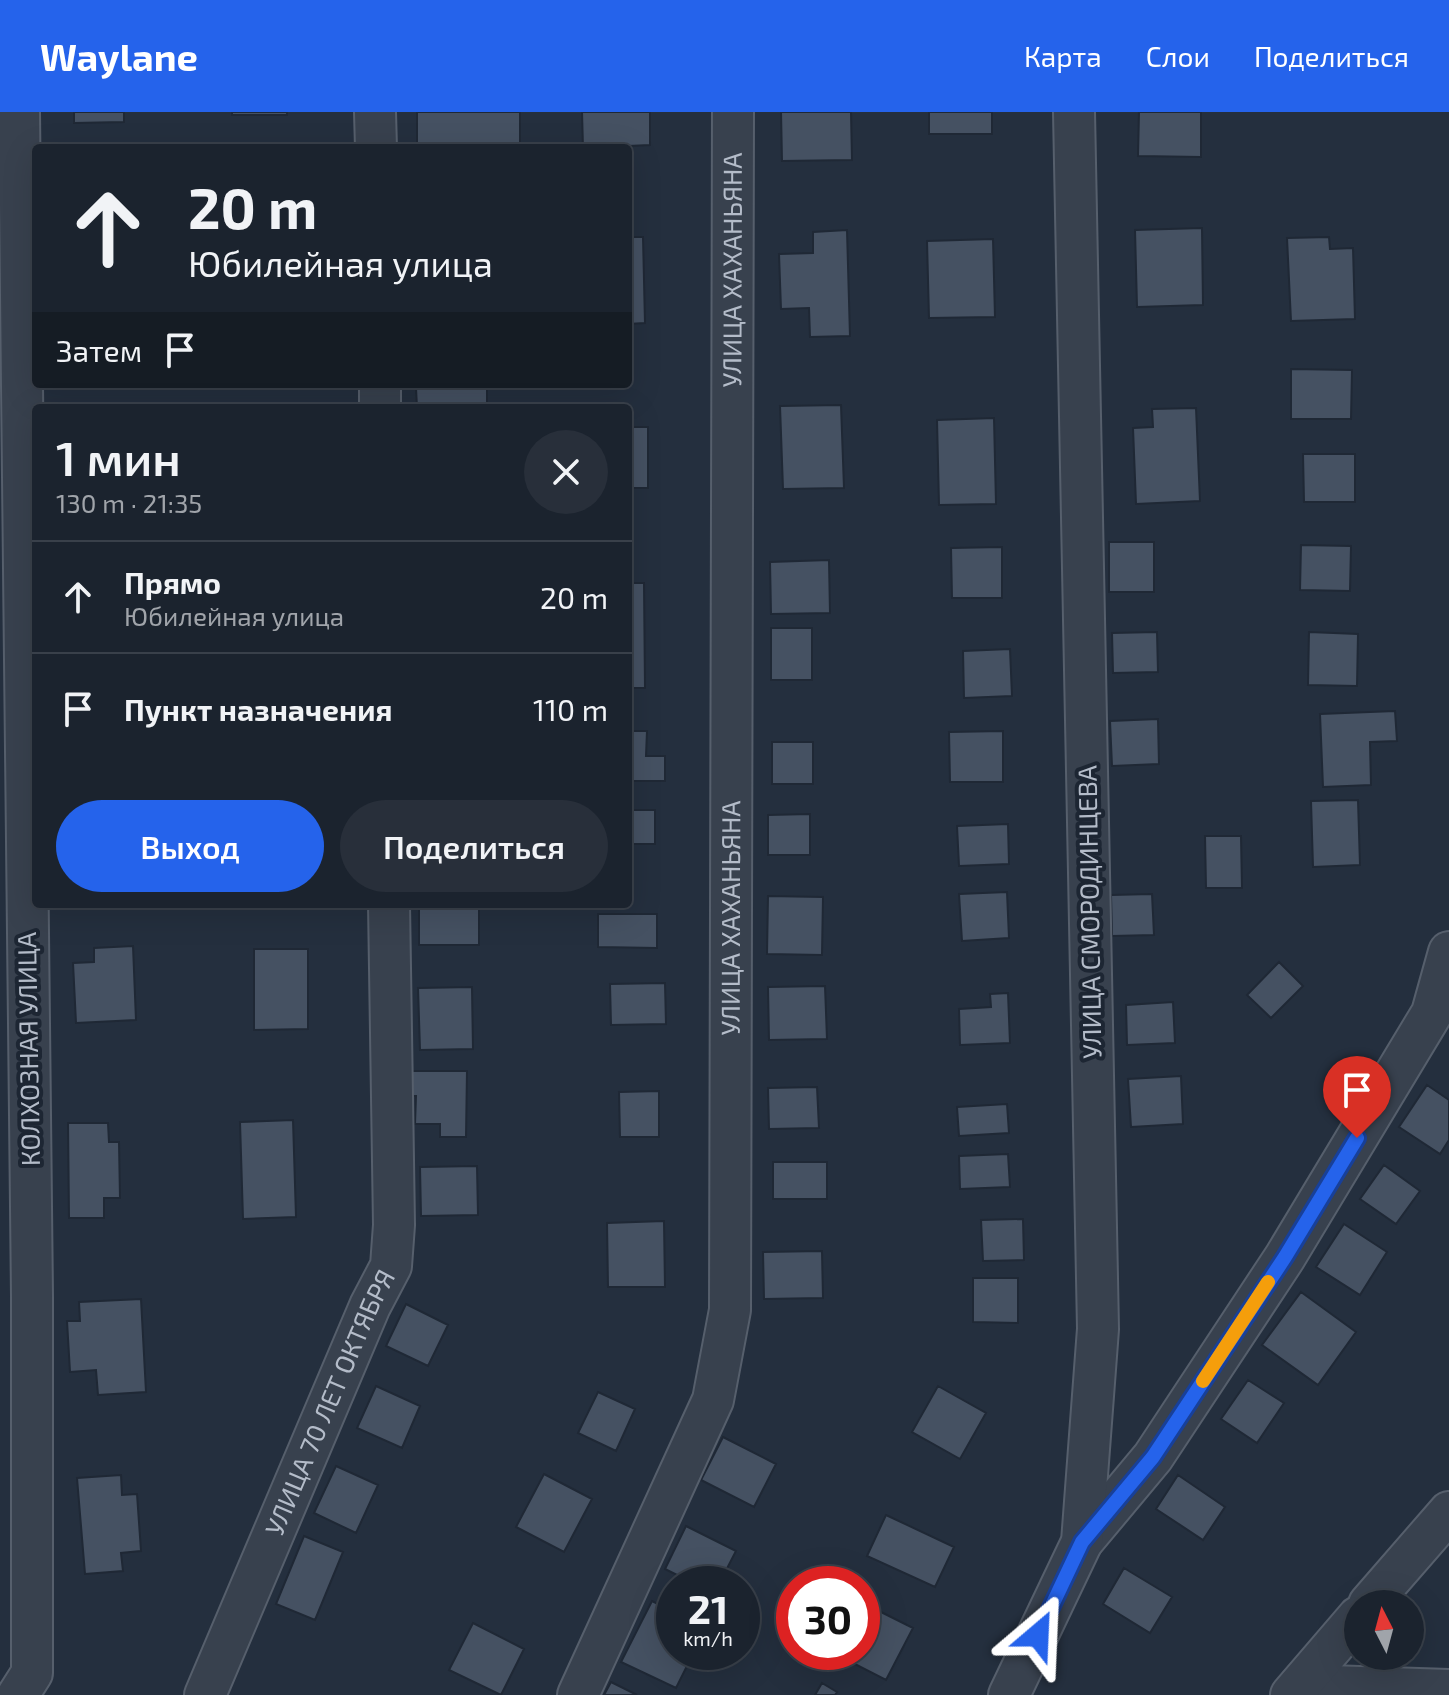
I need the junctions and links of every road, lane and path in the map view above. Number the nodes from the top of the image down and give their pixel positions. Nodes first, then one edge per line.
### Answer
1 (19, 112) edge
2 (375, 112) edge
3 (733, 112) edge
4 (1074, 112) edge
5 (376, 144) edge
6 (389, 908) edge
7 (1449, 952) edge
8 (1441, 1013) edge
9 (1449, 1512) edge
10 (1082, 1542) junction
11 (1381, 1590) edge
12 (1344, 1633) edge
13 (0, 1685) edge
14 (1295, 1690) edge
15 (1449, 1690) edge
16 (9, 1695) edge
17 (18, 1695) edge
18 (205, 1695) edge
19 (578, 1695) edge
20 (1009, 1695) edge

1 - 17 street, КОЛХОЗНАЯ УЛИЦА
2 - 5 street
3 - 19 street, УЛИЦА ХАХАНЬЯНА
4 - 10 street, УЛИЦА СМОРОДИНЦЕВА
6 - 18 street, УЛИЦА 70 ЛЕТ ОКТЯБРЯ
7 - 8 street
8 - 10 street
9 - 11 street
10 - 20 street, УЛИЦА СМОРОДИНЦЕВА
12 - 14 street
13 - 16 street
14 - 15 street

